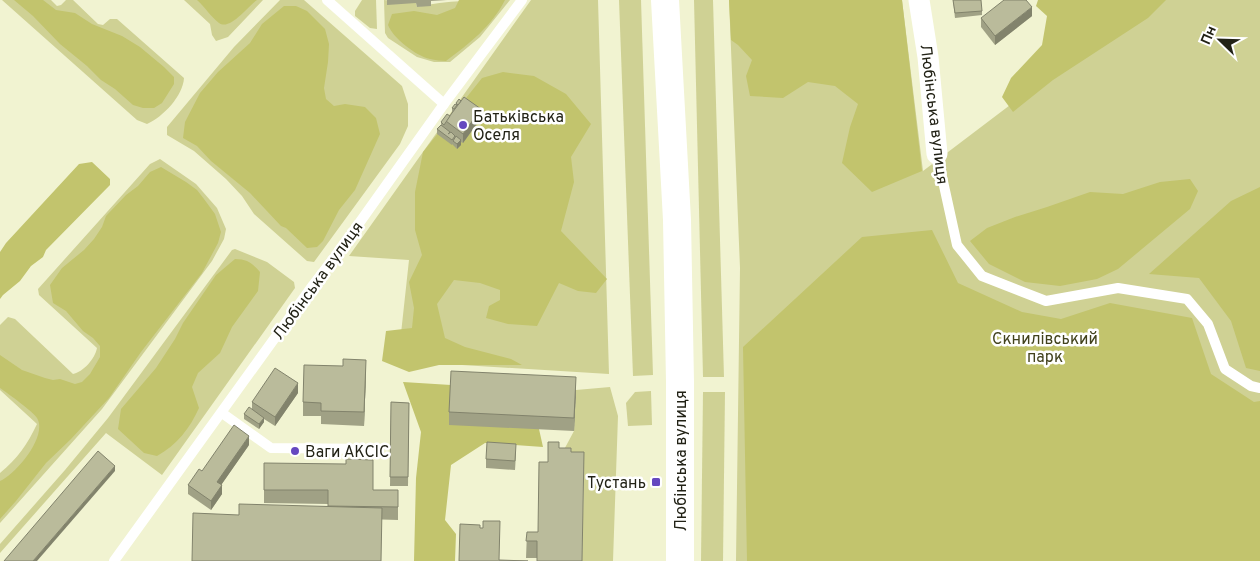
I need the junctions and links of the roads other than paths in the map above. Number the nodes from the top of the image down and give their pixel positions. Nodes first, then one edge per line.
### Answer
1 (327, 0) edge
2 (522, 0) edge
3 (665, 0) edge
4 (919, 0) edge
5 (444, 104) junction
6 (937, 154) joint
7 (1260, 388) edge
8 (222, 413) junction
9 (379, 449) dead end
10 (114, 561) edge
11 (680, 561) edge

1 - 5 lane
2 - 5 lane, Любінська вулиця
3 - 11 main road, Любінська вулиця
4 - 6 street, Любінська вулиця
5 - 8 lane, Любінська вулиця
6 - 7 lane, Любінська вулиця
8 - 9 lane
8 - 10 lane, Любінська вулиця

